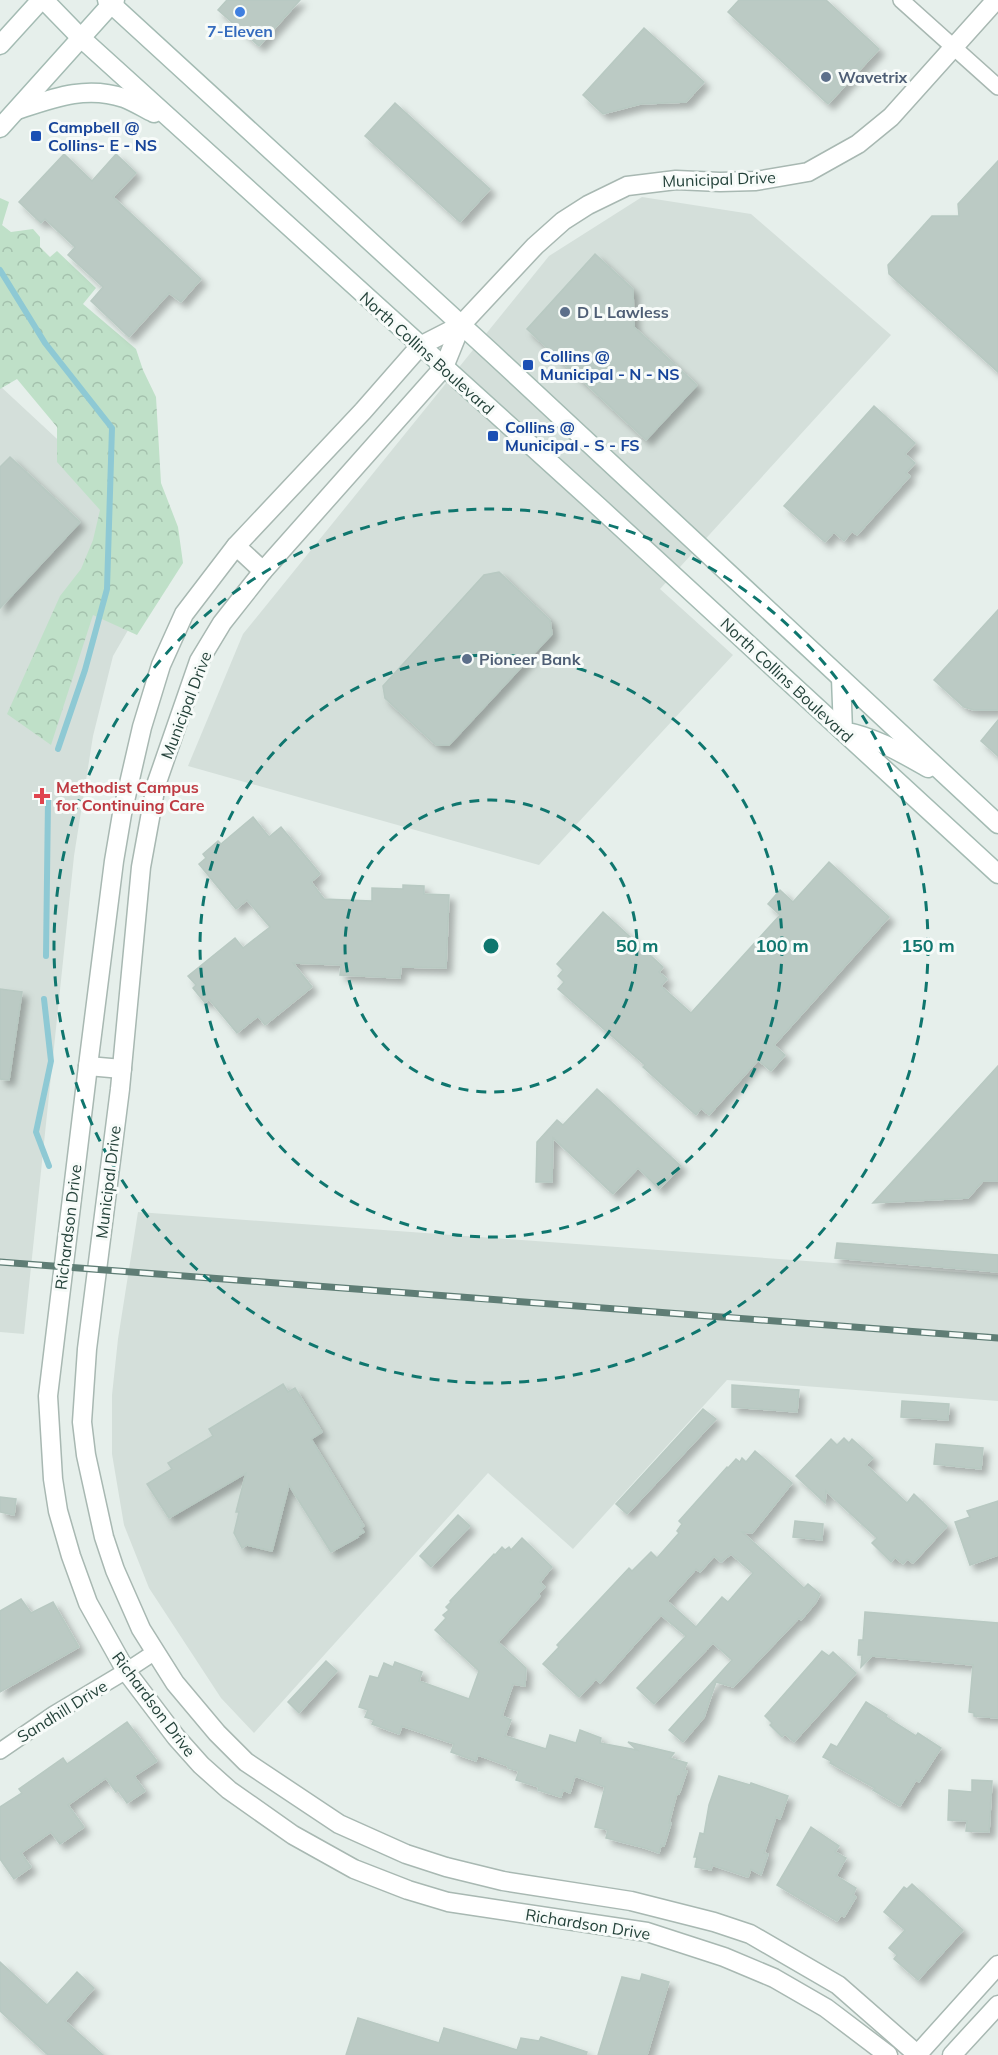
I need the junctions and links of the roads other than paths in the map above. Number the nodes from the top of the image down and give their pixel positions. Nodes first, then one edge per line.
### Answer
1 (42, 0) edge
2 (902, 0) edge
3 (996, 0) edge
4 (111, 1) edge
5 (81, 38) junction
6 (0, 45) edge
7 (953, 47) junction
8 (998, 87) edge
9 (16, 111) junction
10 (173, 122) junction
11 (0, 128) edge
12 (461, 325) junction
13 (420, 346) junction
14 (444, 367) junction
15 (236, 546) junction
16 (263, 571) junction
17 (841, 678) junction
18 (843, 731) junction
19 (955, 784) junction
20 (998, 824) edge
21 (114, 861) joint
22 (998, 874) edge
23 (87, 1066) junction
24 (122, 1069) junction
25 (87, 1349) joint
26 (155, 1652) junction
27 (126, 1671) junction
28 (0, 1751) edge
29 (998, 1965) edge
30 (998, 2004) edge
31 (888, 2055) edge
32 (918, 2055) edge
33 (952, 2055) edge

1 - 5 street, North Collins Boulevard
1 - 6 street
2 - 7 street
3 - 7 street, Municipal Drive
4 - 5 street
4 - 12 street
5 - 9 street
5 - 10 street, North Collins Boulevard
7 - 8 street
7 - 12 street, Municipal Drive
9 - 10 street
9 - 11 street
10 - 13 street, North Collins Boulevard
12 - 13 street, Municipal Drive
12 - 14 street, Municipal Drive
12 - 17 street
13 - 14 street, North Collins Boulevard
13 - 15 street, Municipal Drive
14 - 16 street, Municipal Drive
14 - 18 street, North Collins Boulevard
15 - 16 street
15 - 21 street, Municipal Drive
16 - 24 street, Municipal Drive
17 - 18 street
17 - 19 street
18 - 19 street
18 - 22 street, North Collins Boulevard
19 - 20 street
21 - 23 street, Richardson Drive
23 - 24 street
23 - 27 street, Richardson Drive
24 - 25 street, Municipal Drive
25 - 26 street, Richardson Drive
26 - 27 street, Sandhill Drive
26 - 32 street, Richardson Drive
27 - 28 street, Sandhill Drive
27 - 31 street, Richardson Drive
29 - 32 street
30 - 33 street

